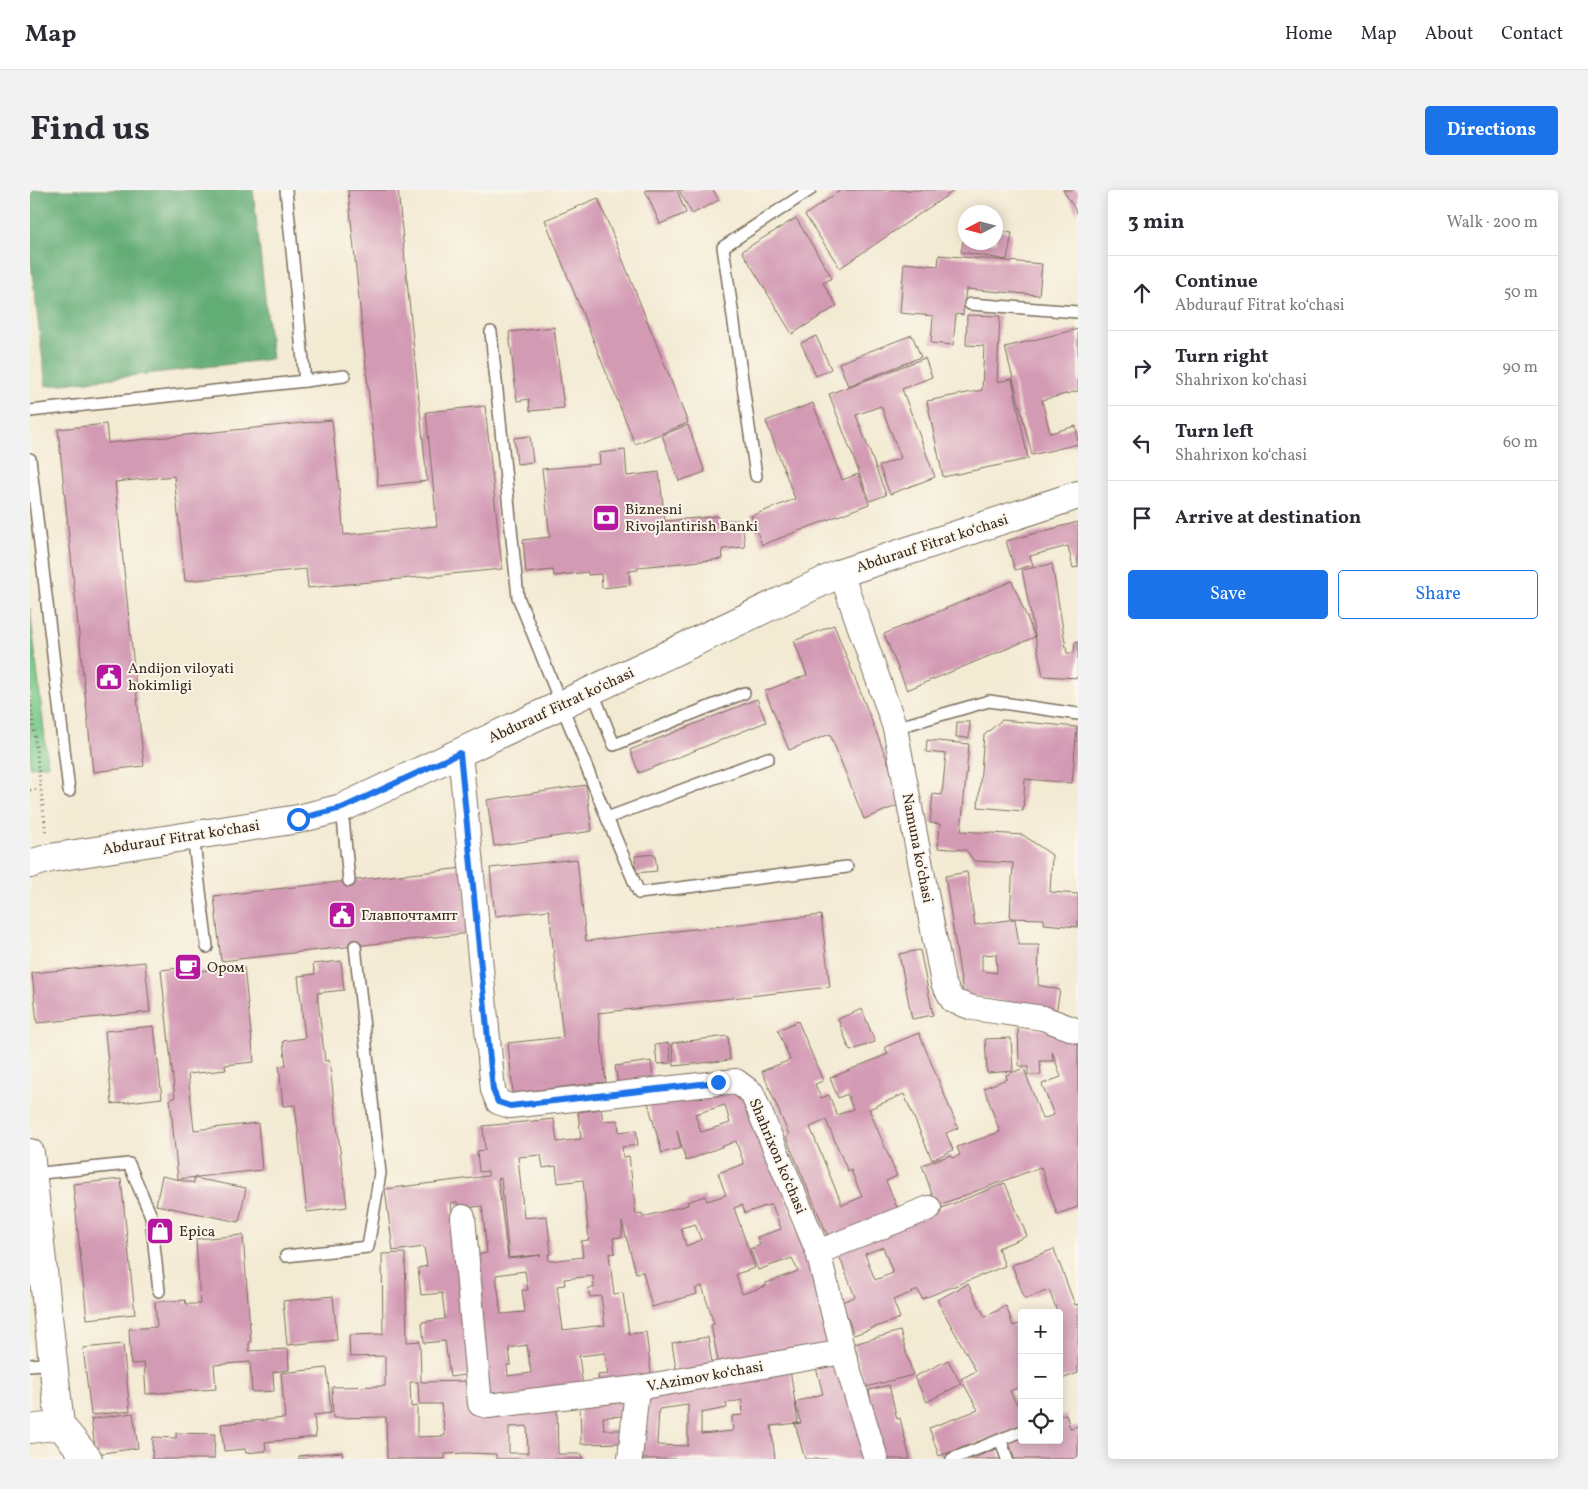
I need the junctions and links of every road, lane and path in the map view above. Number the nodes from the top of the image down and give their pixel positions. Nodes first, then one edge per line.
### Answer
1 (286, 190) edge
2 (810, 190) edge
3 (970, 304) dead end
4 (1078, 312) edge
5 (491, 332) dead end
6 (344, 376) dead end
7 (305, 382) junction
8 (30, 411) edge
9 (30, 459) edge
10 (756, 476) dead end
11 (1078, 496) edge
12 (840, 573) junction
13 (592, 690) junction
14 (744, 693) dead end
15 (30, 696) edge
16 (560, 706) junction
17 (1078, 714) edge
18 (895, 728) junction
19 (460, 753) junction
20 (768, 758) dead end
21 (40, 789) junction
22 (30, 790) edge
23 (69, 791) dead end
24 (342, 808) junction
25 (607, 818) junction
26 (193, 835) junction
27 (40, 861) edge
28 (847, 867) dead end
29 (349, 881) dead end
30 (355, 946) dead end
31 (207, 947) dead end
32 (1078, 1031) edge
33 (32, 1175) edge
34 (929, 1208) dead end
35 (463, 1217) dead end
36 (818, 1252) junction
37 (286, 1256) dead end
38 (159, 1291) dead end
39 (843, 1352) junction
40 (42, 1364) edge
41 (637, 1388) junction
42 (60, 1425) junction
43 (30, 1429) edge
44 (1018, 1434) edge
45 (1001, 1441) junction
46 (88, 1459) edge
47 (630, 1459) edge
48 (876, 1459) edge
49 (952, 1459) edge
50 (1007, 1459) edge

1 - 7 lane
2 - 10 lane
3 - 4 lane
5 - 16 lane
6 - 7 lane
7 - 8 lane
9 - 23 lane
11 - 12 main road, Abdurauf Fitrat koʻchasi
12 - 13 main road, Abdurauf Fitrat koʻchasi
12 - 18 street, Namuna koʻchasi
13 - 14 lane
13 - 16 main road, Abdurauf Fitrat koʻchasi
15 - 21 path
16 - 19 main road, Abdurauf Fitrat koʻchasi
16 - 25 lane
17 - 18 lane
18 - 32 street, Namuna koʻchasi
19 - 24 main road, Abdurauf Fitrat koʻchasi
19 - 36 street, Shahrixon koʻchasi
20 - 25 lane
21 - 22 path
21 - 27 path
24 - 26 main road, Abdurauf Fitrat koʻchasi
24 - 29 lane
25 - 28 lane
26 - 27 main road, Abdurauf Fitrat koʻchasi
26 - 31 lane
30 - 37 lane
33 - 38 lane
33 - 40 main road
34 - 36 street
35 - 41 street
36 - 39 street, Shahrixon koʻchasi
39 - 41 street, V.Аzimov koʻchasi
39 - 48 street, Shahrixon koʻchasi
40 - 42 main road
41 - 47 street, V.Аzimov koʻchasi
42 - 43 main road
42 - 46 main road
44 - 45 lane
45 - 49 lane
45 - 50 lane

